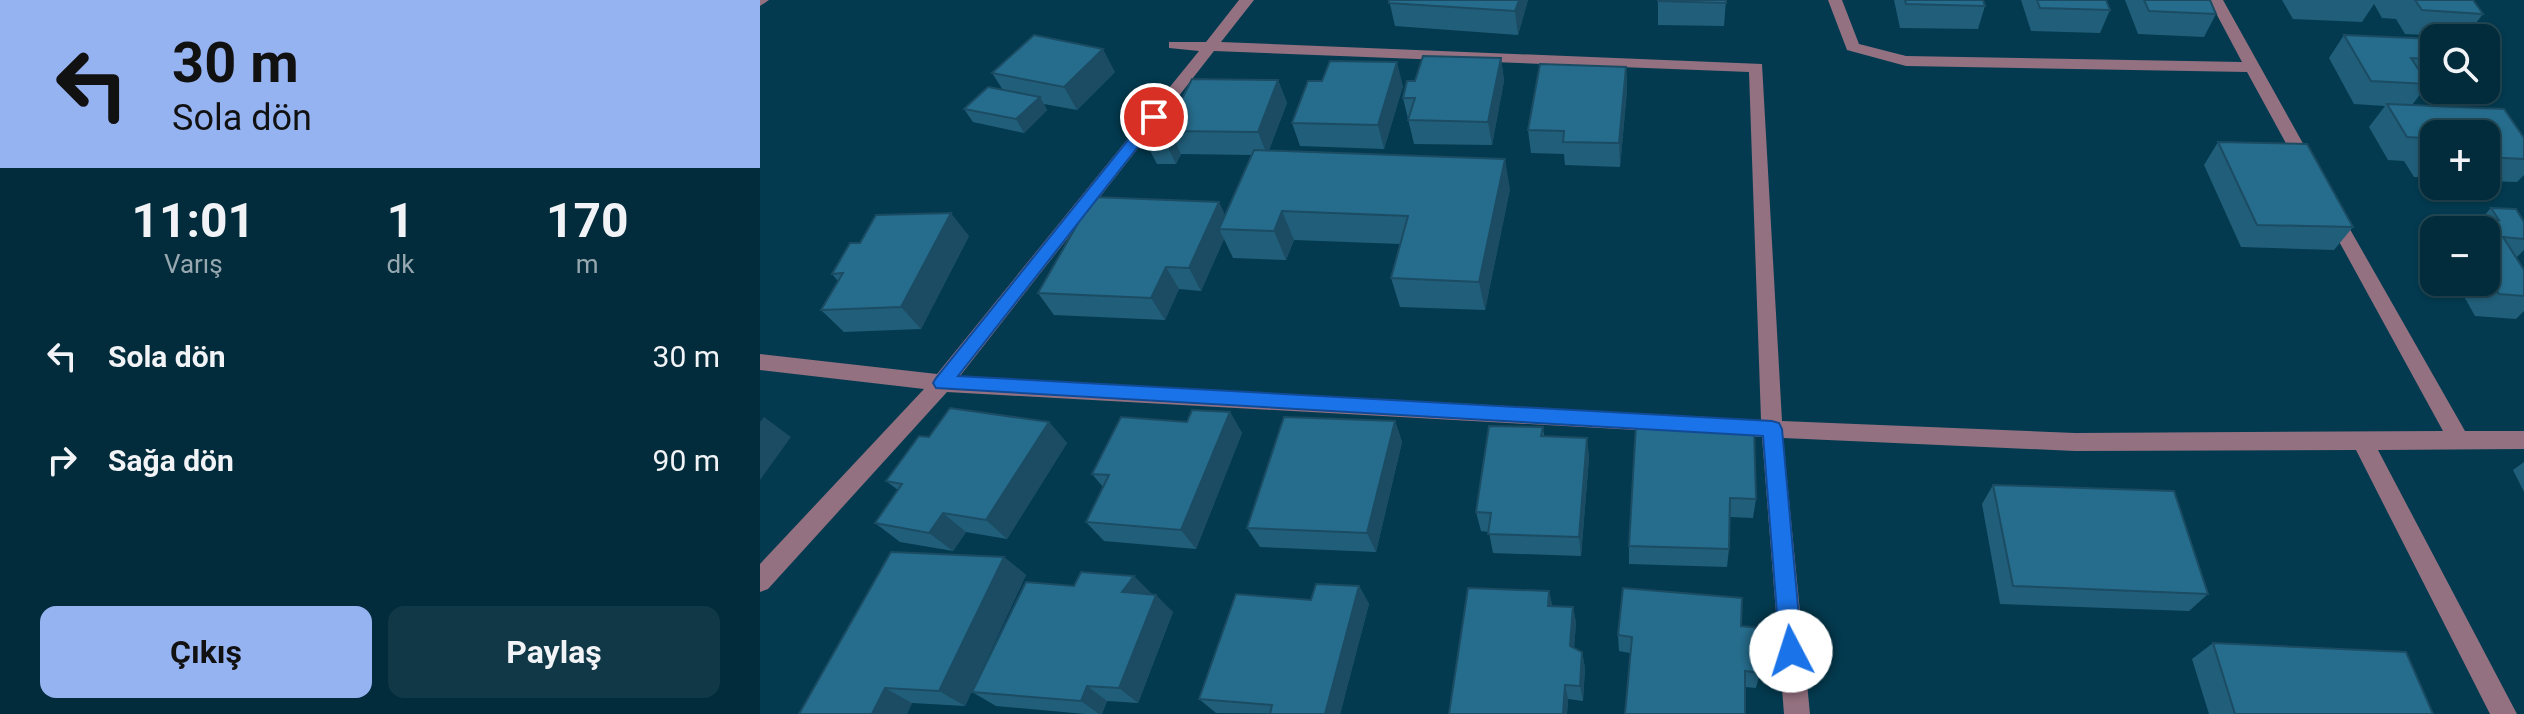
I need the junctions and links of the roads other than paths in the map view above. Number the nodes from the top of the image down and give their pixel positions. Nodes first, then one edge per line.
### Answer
1 (1247, 0) edge
2 (1835, 0) edge
3 (2216, 0) edge
4 (1174, 45) dead end
5 (1212, 45) junction
6 (2251, 67) junction
7 (760, 362) edge
8 (942, 383) junction
9 (1772, 429) junction
10 (2362, 440) junction
11 (2459, 440) junction
12 (2524, 440) edge
13 (760, 581) edge
14 (1797, 714) edge
15 (2504, 714) edge

1 - 5 street
2 - 6 street
3 - 6 street
4 - 5 street
5 - 8 street
5 - 9 street
6 - 11 street
7 - 8 street
8 - 9 street
8 - 13 street
9 - 10 street
9 - 14 street
10 - 11 street
10 - 15 street
11 - 12 street

